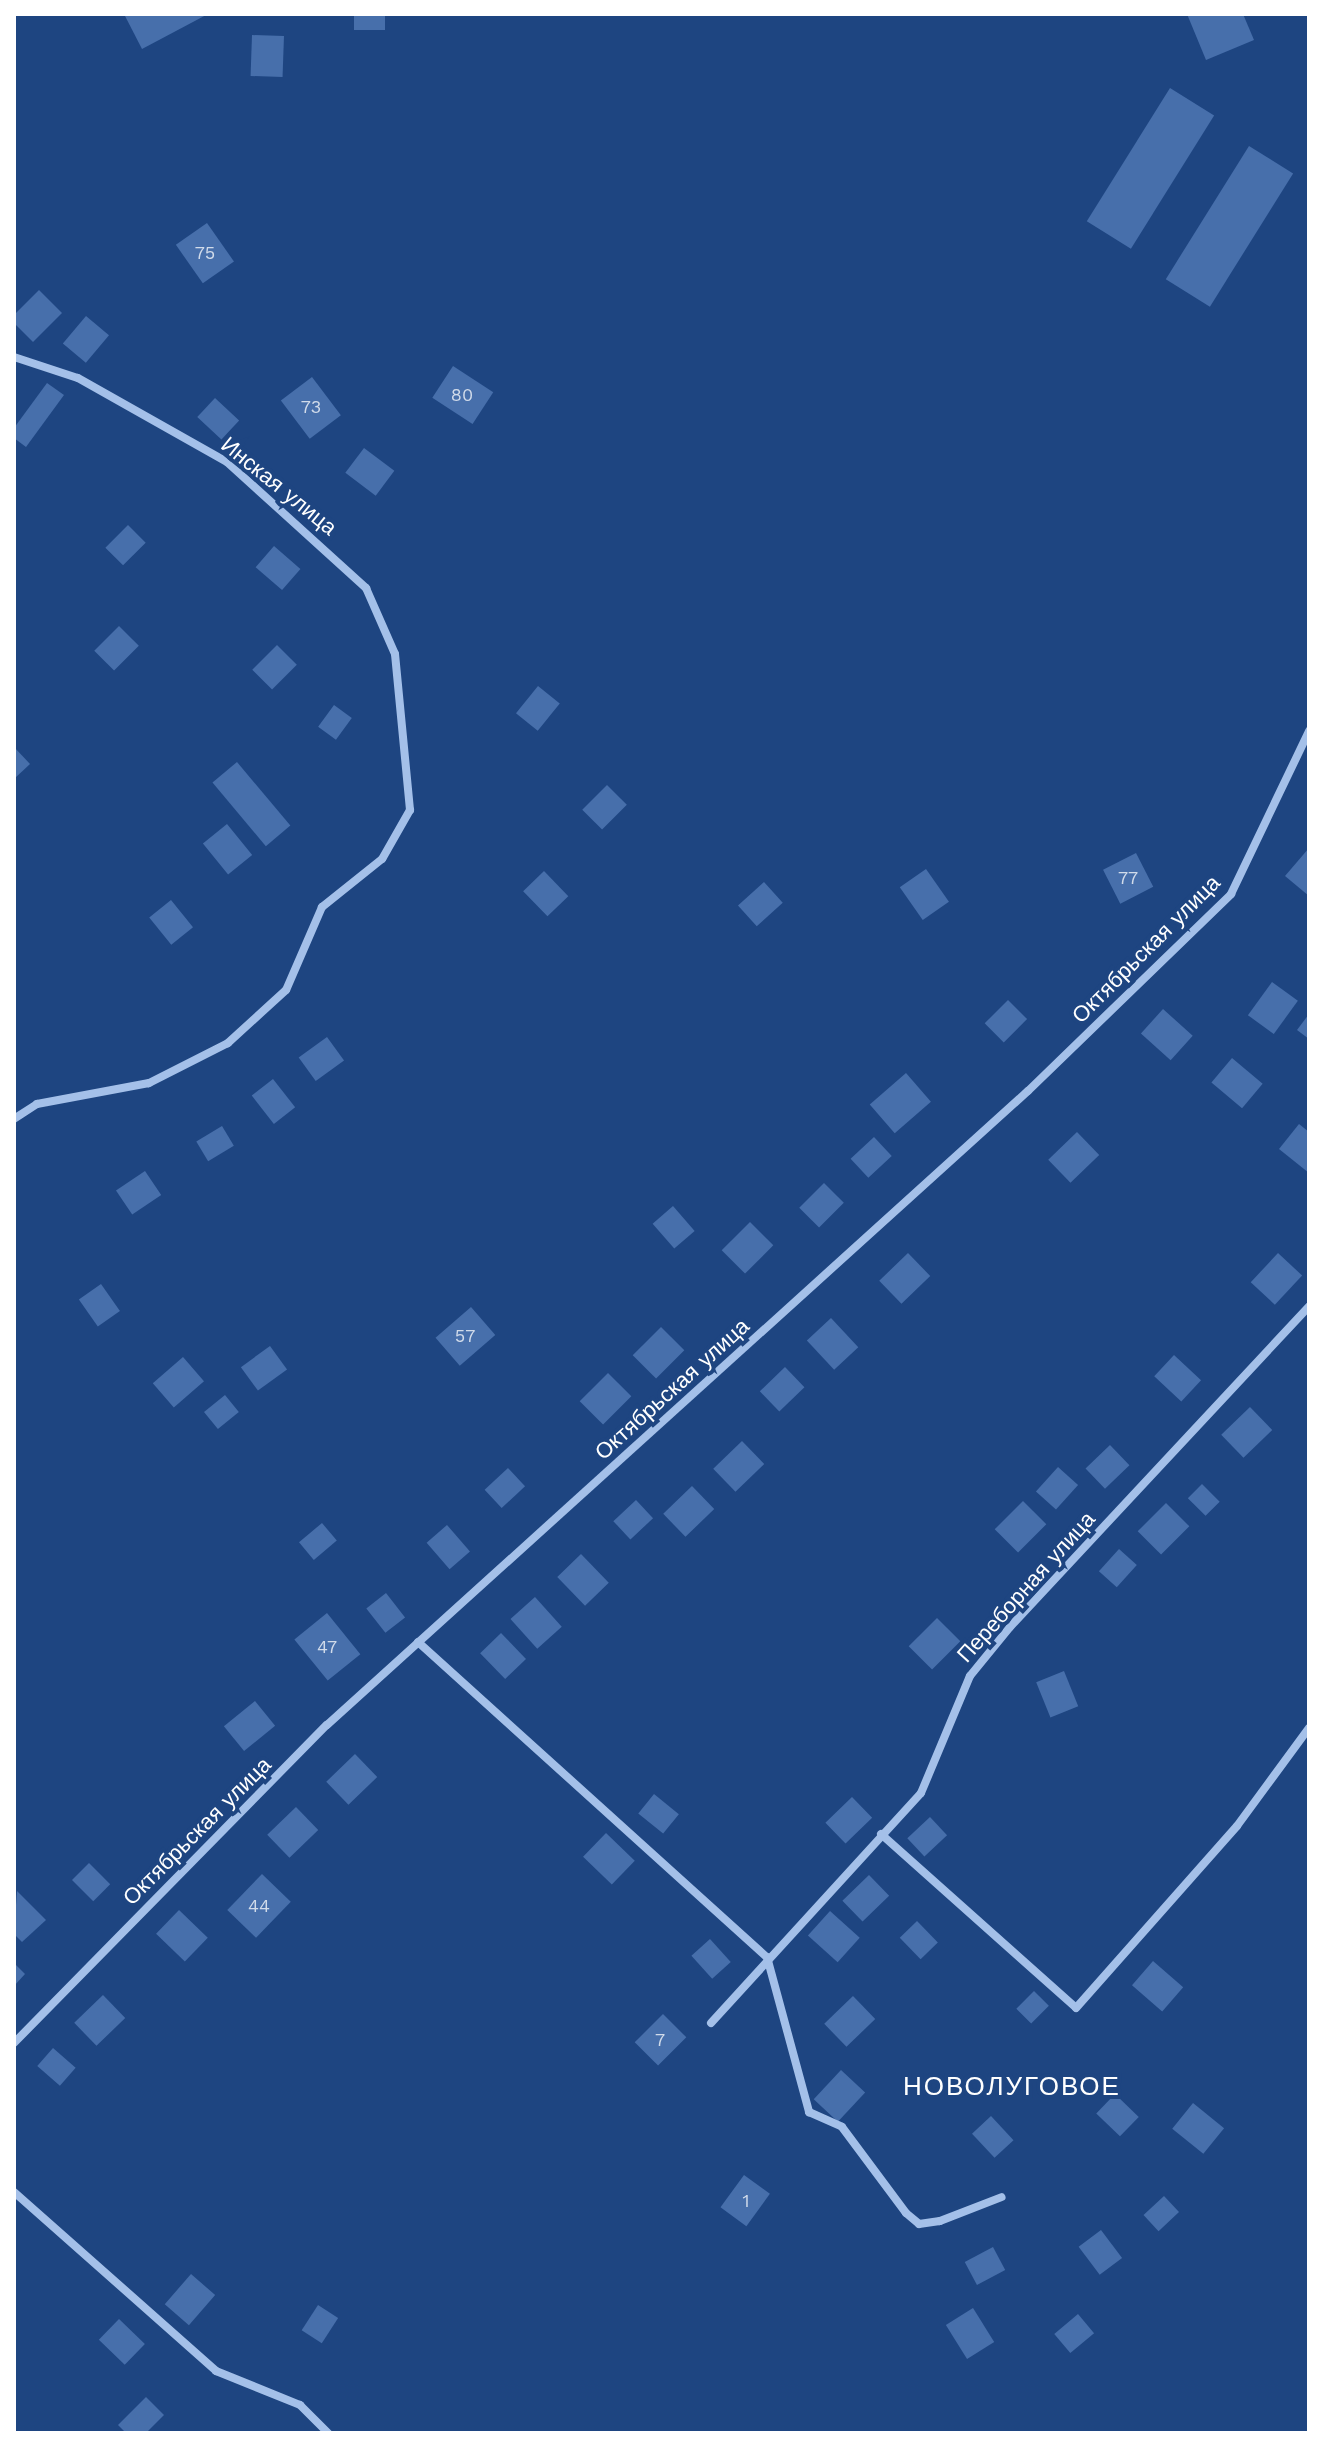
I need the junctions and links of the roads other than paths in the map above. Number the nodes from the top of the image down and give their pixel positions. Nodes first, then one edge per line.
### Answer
1 (14, 357) edge
2 (1309, 731) edge
3 (14, 1119) edge
4 (1309, 1306) edge
5 (418, 1642) junction
6 (1309, 1728) edge
7 (881, 1834) junction
8 (767, 1957) junction
9 (711, 2023) dead end
10 (14, 2043) edge
11 (14, 2192) edge
12 (1002, 2197) dead end
13 (328, 2433) edge

1 - 3 street, Инская улица
2 - 5 street, Октябрьская улица
4 - 7 street, Переборная улица
5 - 8 street
5 - 10 street, Октябрьская улица
6 - 7 street
7 - 8 street, Переборная улица
8 - 9 street, Переборная улица
8 - 12 street
11 - 13 street

